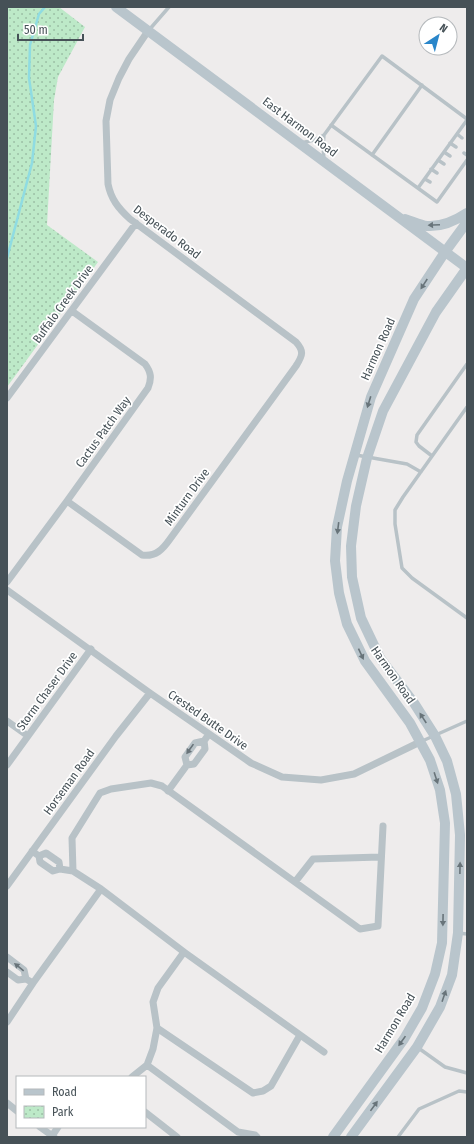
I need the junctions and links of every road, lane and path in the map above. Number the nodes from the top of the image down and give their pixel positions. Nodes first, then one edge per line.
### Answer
1 (116, 7) edge
2 (169, 7) edge
3 (148, 31) junction
4 (422, 85) junction
5 (467, 119) edge
6 (332, 125) junction
7 (457, 134) junction
8 (324, 135) junction
9 (462, 138) dead end
10 (300, 143) junction
11 (450, 143) junction
12 (456, 147) dead end
13 (444, 152) junction
14 (372, 154) junction
15 (450, 156) dead end
16 (438, 160) junction
17 (467, 160) edge
18 (324, 161) junction
19 (458, 162) dead end
20 (444, 164) dead end
21 (463, 166) junction
22 (431, 170) junction
23 (452, 170) dead end
24 (436, 173) dead end
25 (457, 174) junction
26 (425, 178) junction
27 (445, 180) dead end
28 (430, 182) dead end
29 (450, 183) junction
30 (418, 188) junction
31 (439, 189) dead end
32 (444, 192) junction
33 (467, 213) edge
34 (399, 218) junction
35 (467, 222) edge
36 (136, 224) junction
37 (445, 252) junction
38 (467, 268) edge
39 (72, 311) junction
40 (467, 364) edge
41 (296, 366) joint
42 (7, 398) edge
43 (467, 407) edge
44 (354, 455) junction
45 (432, 456) junction
46 (367, 458) junction
47 (421, 472) junction
48 (67, 501) junction
49 (7, 582) edge
50 (7, 590) edge
51 (467, 618) edge
52 (91, 649) junction
53 (150, 693) junction
54 (7, 721) edge
55 (467, 721) edge
56 (209, 734) junction
57 (28, 736) junction
58 (435, 736) junction
59 (204, 741) junction
60 (420, 742) junction
61 (187, 764) junction
62 (7, 765) edge
63 (168, 790) junction
64 (383, 826) dead end
65 (32, 851) junction
66 (39, 856) junction
67 (380, 857) junction
68 (60, 869) junction
69 (73, 871) junction
70 (295, 882) junction
71 (7, 886) edge
72 (102, 889) junction
73 (463, 933) edge
74 (184, 952) junction
75 (7, 957) edge
76 (7, 972) edge
77 (26, 979) junction
78 (33, 984) junction
79 (7, 1022) edge
80 (157, 1028) junction
81 (300, 1035) junction
82 (417, 1047) junction
83 (324, 1052) dead end
84 (147, 1065) junction
85 (467, 1073) edge
86 (133, 1076) edge
87 (467, 1092) edge
88 (7, 1104) edge
89 (16, 1110) edge
90 (146, 1113) edge
91 (41, 1128) edge
92 (240, 1134) edge
93 (53, 1136) edge
94 (178, 1137) edge
95 (257, 1137) edge
96 (333, 1137) edge
97 (351, 1137) edge
98 (398, 1137) edge

1 - 3 street, East Harmon Road
2 - 3 lane
3 - 10 street, East Harmon Road
3 - 36 street, Desperado Road
4 - 5 lane
4 - 6 lane
4 - 14 lane
5 - 7 lane
6 - 8 lane
6 - 14 lane
7 - 9 lane
7 - 11 lane
8 - 10 lane
8 - 18 lane
10 - 18 street, East Harmon Road
11 - 12 lane
11 - 13 lane
13 - 15 lane
13 - 16 lane
14 - 30 lane
16 - 20 lane
16 - 22 lane
17 - 21 lane
18 - 34 street, East Harmon Road
19 - 21 lane
21 - 25 lane
22 - 24 lane
22 - 26 lane
23 - 25 lane
25 - 29 lane
26 - 28 lane
26 - 30 lane
27 - 29 lane
29 - 32 lane
30 - 32 lane
31 - 32 lane
33 -> 34 street
34 - 37 street, East Harmon Road
35 - 37 street, Harmon Road
36 - 39 street, Buffalo Creek Drive
36 - 41 street, Desperado Road
37 - 38 street, East Harmon Road
37 -> 44 street, Harmon Road
38 - 46 street, Harmon Road
39 - 42 street, Buffalo Creek Drive
39 - 48 street, Cactus Patch Way
40 - 45 lane
41 - 48 street, Minturn Drive
43 - 45 lane
44 - 46 lane
44 -> 60 street, Harmon Road
45 - 47 lane
46 - 47 lane
58 -> 46 street, Harmon Road
47 - 51 lane
48 - 49 street, Cactus Patch Way
50 - 52 street, Crested Butte Drive
52 - 53 street, Crested Butte Drive
52 - 57 street, Storm Chaser Drive
53 - 56 street, Crested Butte Drive
53 - 65 street, Horseman Road
54 - 57 street
55 - 58 lane
56 - 59 street
56 - 60 street, Crested Butte Drive
57 - 62 street, Storm Chaser Drive
58 - 60 lane
73 -> 58 street, Harmon Road
59 - 61 street
59 -> 61 street
60 -> 96 street, Harmon Road
61 - 63 street
63 - 69 street
63 - 70 street
64 - 67 street
65 - 66 street
65 - 71 street, Horseman Road
66 - 68 street
66 - 68 street
67 - 70 street
67 - 70 street
68 - 69 street
69 - 72 street
72 - 74 street
72 - 78 street
82 -> 73 street, Harmon Road
74 - 80 street
74 - 81 street
77 -> 75 street
76 - 77 street
77 - 78 street
78 - 79 street
80 - 81 street
80 - 84 street
81 - 83 street
82 - 85 lane
97 -> 82 street, Harmon Road
84 - 86 street
84 - 92 street
87 - 98 lane
88 - 89 street
90 - 94 street
91 - 93 street
92 - 95 street

